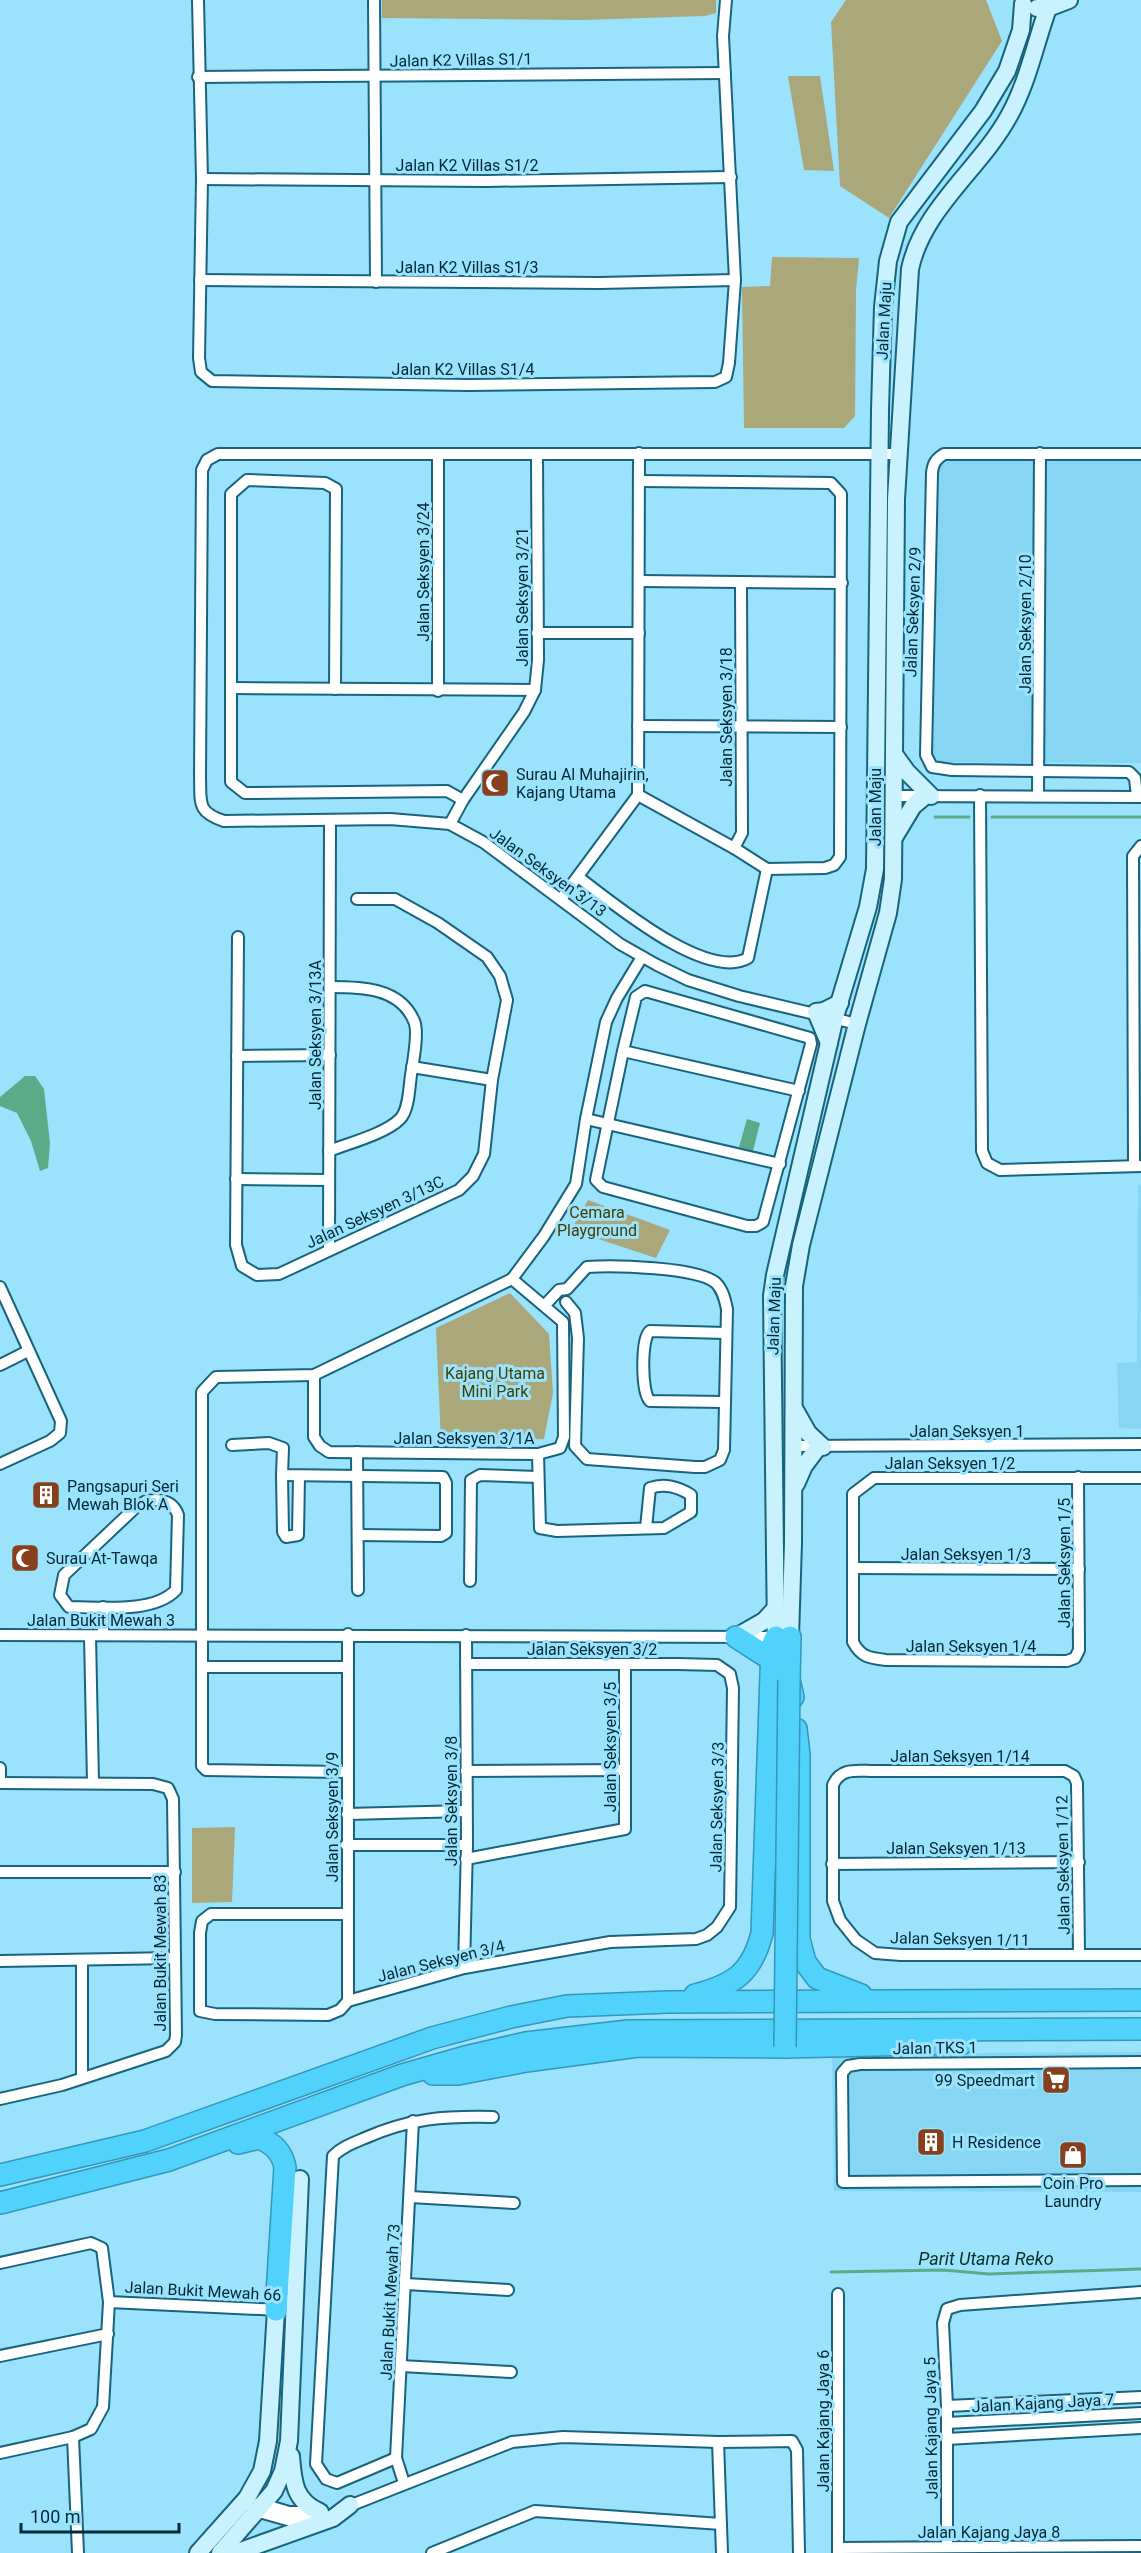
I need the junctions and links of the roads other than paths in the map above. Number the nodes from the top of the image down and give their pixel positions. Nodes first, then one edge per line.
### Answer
1 (198, 0) edge
2 (374, 0) edge
3 (726, 0) edge
4 (1069, 0) edge
5 (1020, 2) edge
6 (1048, 8) junction
7 (725, 73) junction
8 (376, 76) junction
9 (198, 77) junction
10 (731, 177) junction
11 (202, 179) junction
12 (374, 180) junction
13 (200, 280) junction
14 (735, 280) junction
15 (376, 282) junction
16 (639, 453) junction
17 (879, 453) junction
18 (1040, 453) junction
19 (438, 454) junction
20 (537, 454) junction
21 (899, 454) junction
22 (1141, 454) edge
23 (640, 481) junction
24 (640, 581) junction
25 (741, 583) junction
26 (842, 583) junction
27 (537, 633) junction
28 (639, 633) junction
29 (232, 688) junction
30 (335, 689) junction
31 (535, 690) junction
32 (438, 691) junction
33 (638, 726) junction
34 (741, 726) junction
35 (841, 727) junction
36 (894, 754) junction
37 (875, 760) junction
38 (1038, 770) junction
39 (638, 795) junction
40 (980, 795) junction
41 (894, 796) junction
42 (928, 796) junction
43 (1038, 796) junction
44 (1139, 797) edge
45 (462, 800) junction
46 (330, 820) junction
47 (450, 824) junction
48 (875, 836) junction
49 (894, 840) junction
50 (1141, 846) edge
51 (734, 848) junction
52 (767, 869) junction
53 (578, 877) junction
54 (357, 899) dead end
55 (561, 899) junction
56 (1138, 934) edge
57 (238, 937) dead end
58 (642, 957) junction
59 (330, 987) junction
60 (837, 1010) junction
61 (816, 1012) junction
62 (856, 1024) junction
63 (829, 1043) junction
64 (623, 1051) junction
65 (330, 1055) junction
66 (237, 1056) junction
67 (412, 1067) junction
68 (1138, 1077) edge
69 (492, 1080) junction
70 (799, 1091) junction
71 (586, 1119) junction
72 (609, 1124) junction
73 (329, 1151) junction
74 (780, 1164) junction
75 (1138, 1166) edge
76 (236, 1179) junction
77 (328, 1180) junction
78 (329, 1249) junction
79 (512, 1279) junction
80 (0, 1287) edge
81 (567, 1289) junction
82 (566, 1302) junction
83 (545, 1305) junction
84 (554, 1314) junction
85 (726, 1333) junction
86 (28, 1352) junction
87 (0, 1365) edge
88 (314, 1375) junction
89 (724, 1402) junction
90 (794, 1407) junction
91 (773, 1408) junction
92 (1141, 1444) edge
93 (232, 1445) dead end
94 (794, 1446) junction
95 (821, 1447) junction
96 (357, 1452) junction
97 (538, 1454) junction
98 (0, 1464) edge
99 (774, 1472) junction
100 (282, 1475) junction
101 (357, 1475) junction
102 (299, 1476) junction
103 (538, 1477) junction
104 (1078, 1477) junction
105 (1141, 1478) edge
106 (794, 1488) junction
107 (646, 1528) junction
108 (358, 1534) junction
109 (853, 1568) junction
110 (1079, 1569) junction
111 (470, 1581) dead end
112 (358, 1590) dead end
113 (103, 1607) junction
114 (776, 1608) junction
115 (348, 1634) junction
116 (0, 1635) edge
117 (103, 1635) junction
118 (202, 1635) junction
119 (466, 1635) junction
120 (90, 1636) junction
121 (736, 1637) junction
122 (783, 1637) junction
123 (1079, 1650) joint
124 (859, 1653) joint
125 (772, 1660) junction
126 (466, 1664) junction
127 (625, 1664) junction
128 (717, 1665) joint
129 (202, 1667) junction
130 (348, 1667) junction
131 (785, 1690) junction
132 (0, 1768) edge
133 (624, 1770) junction
134 (466, 1771) junction
135 (845, 1771) joint
136 (347, 1772) junction
137 (1074, 1776) joint
138 (93, 1782) junction
139 (0, 1783) edge
140 (466, 1811) junction
141 (347, 1814) junction
142 (346, 1845) junction
143 (466, 1845) junction
144 (466, 1859) junction
145 (1079, 1862) junction
146 (832, 1864) junction
147 (0, 1872) edge
148 (175, 1872) junction
149 (347, 1914) junction
150 (696, 1939) joint
151 (1079, 1955) junction
152 (1141, 1955) edge
153 (175, 1958) junction
154 (82, 1960) junction
155 (0, 1961) edge
156 (464, 1968) junction
157 (891, 2000) junction
158 (1141, 2000) edge
159 (348, 2001) junction
160 (668, 2002) junction
161 (1141, 2029) edge
162 (1141, 2038) edge
163 (778, 2047) junction
164 (1141, 2062) edge
165 (402, 2075) junction
166 (82, 2078) junction
167 (0, 2098) edge
168 (494, 2117) dead end
169 (413, 2121) junction
170 (169, 2160) junction
171 (0, 2175) edge
172 (300, 2179) dead end
173 (1141, 2180) edge
174 (411, 2197) junction
175 (0, 2203) edge
176 (514, 2204) dead end
177 (0, 2263) edge
178 (406, 2284) junction
179 (508, 2290) dead end
180 (1141, 2292) edge
181 (838, 2294) dead end
182 (110, 2302) junction
183 (285, 2310) junction
184 (108, 2334) junction
185 (0, 2356) edge
186 (401, 2366) junction
187 (511, 2372) dead end
188 (1141, 2397) edge
189 (946, 2406) junction
190 (1141, 2413) edge
191 (946, 2423) junction
192 (1141, 2428) edge
193 (73, 2437) junction
194 (947, 2439) junction
195 (289, 2441) junction
196 (718, 2442) junction
197 (0, 2453) edge
198 (396, 2458) junction
199 (405, 2483) junction
200 (244, 2501) junction
201 (350, 2505) junction
202 (260, 2509) junction
203 (326, 2512) junction
204 (721, 2524) junction
205 (1141, 2546) edge
206 (947, 2547) junction
207 (838, 2551) edge
208 (78, 2553) edge
209 (198, 2553) edge
210 (220, 2553) edge
211 (235, 2553) edge
212 (432, 2553) edge
213 (722, 2553) edge
214 (799, 2553) edge

1 - 9 street
2 - 8 street
3 - 7 street
4 - 6 street
5 - 6 street
5 - 17 street, Jalan Maju
6 - 21 street, Jalan Maju
7 - 8 street, Jalan K2 Villas S1/1
7 - 10 street
8 - 9 street, Jalan K2 Villas S1/1
8 - 12 street
9 - 11 street
10 - 12 street, Jalan K2 Villas S1/2
10 - 14 street
11 - 12 street, Jalan K2 Villas S1/2
11 - 13 street
12 - 15 street
13 - 14 street, Jalan K2 Villas S1/4
13 - 15 street, Jalan K2 Villas S1/3
14 - 15 street, Jalan K2 Villas S1/3
16 - 17 street
16 - 20 street
16 - 23 street
17 - 21 street
17 - 37 street, Jalan Maju
18 - 22 street
18 - 38 street, Jalan Seksyen 2/10
18 - 38 street, Jalan Seksyen 2/9
19 - 20 street
19 - 32 street, Jalan Seksyen 3/24
19 - 46 street, Jalan Seksyen 3/13
20 - 27 street, Jalan Seksyen 3/21
21 - 36 street, Jalan Maju
23 - 24 street
23 - 26 street
24 - 25 street
24 - 28 street
25 - 26 street
25 - 34 street, Jalan Seksyen 3/18
26 - 35 street
27 - 28 street
27 - 31 street, Jalan Seksyen 3/21
28 - 33 street
29 - 30 street
29 - 30 street
29 - 45 street
30 - 32 street
31 - 32 street
31 - 45 street, Jalan Seksyen 3/21
33 - 34 street
33 - 39 street
34 - 35 street
34 - 51 street, Jalan Seksyen 3/18
35 - 52 street
36 - 41 street, Jalan Maju
36 - 42 street
37 - 41 street
37 - 48 street, Jalan Maju
38 - 43 street, Jalan Seksyen 2/10
38 - 44 street
39 - 51 street
39 - 53 street
40 - 42 street
40 - 43 street
40 - 75 street
41 - 42 street
41 - 48 street
41 - 49 street, Jalan Maju
42 - 49 street
43 - 44 street
45 - 47 street, Jalan Seksyen 3/21
46 - 47 street, Jalan Seksyen 3/13
46 - 59 street, Jalan Seksyen 3/13A
47 - 55 street, Jalan Seksyen 3/13
48 - 60 street, Jalan Maju
49 - 62 street, Jalan Maju
50 - 56 street
51 - 52 street
52 - 53 street
53 - 55 street
54 - 69 street, Jalan Seksyen 3/13C
55 - 58 street, Jalan Seksyen 3/13
56 - 68 street
57 - 66 street, Jalan Seksyen 3/13C
58 - 61 street, Jalan Seksyen 3/13
58 - 71 street
59 - 65 street, Jalan Seksyen 3/13A
59 - 67 street
60 - 61 street
60 - 62 street
60 - 63 street, Jalan Maju
61 - 63 street
62 - 90 street, Jalan Maju
63 - 91 street, Jalan Maju
64 - 70 street
64 - 70 street
64 - 72 street
65 - 66 street
65 - 73 street, Jalan Seksyen 3/13A
66 - 76 street, Jalan Seksyen 3/13C
67 - 69 street
67 - 73 street
68 - 75 street
69 - 78 street, Jalan Seksyen 3/13C
70 - 74 street
71 - 72 street
71 - 79 street
72 - 74 street
72 - 74 street
73 - 77 street, Jalan Seksyen 3/13A
76 - 77 street
76 - 78 street, Jalan Seksyen 3/13C
77 - 78 street, Jalan Seksyen 3/13A
79 - 83 street, Jalan Seksyen 3/1A
79 - 88 street
80 - 86 street
81 - 82 street
81 - 83 street
81 - 85 street
82 - 84 street
82 - 89 street
83 - 84 street, Jalan Seksyen 3/1A
84 - 97 street, Jalan Seksyen 3/1A
85 - 89 street
85 - 89 street
86 - 87 street
86 - 98 street
88 - 96 street, Jalan Seksyen 3/1A
88 - 118 street
90 - 94 street, Jalan Maju
90 - 95 street
91 - 94 street
91 - 99 street, Jalan Maju
92 - 95 street, Jalan Seksyen 1
93 - 100 street
94 - 95 street, Jalan Seksyen 1
94 - 99 street
94 - 106 street, Jalan Maju
95 - 106 street
96 - 97 street, Jalan Seksyen 3/1A
96 - 101 street
97 - 103 street
99 - 114 street, Jalan Maju
100 - 102 street
100 - 102 street
101 - 102 street
101 - 108 street
101 - 108 street
103 - 107 street
103 - 111 street
104 - 105 street, Jalan Seksyen 1/2
104 - 109 street, Jalan Seksyen 1/2
104 - 110 street, Jalan Seksyen 1/5
106 - 122 street, Jalan Maju
107 - 107 street
108 - 112 street
109 - 110 street, Jalan Seksyen 1/3
109 - 124 street, Jalan Seksyen 1/2
110 - 123 street, Jalan Seksyen 1/5
113 - 113 street
113 - 117 street
114 - 121 street
114 - 122 street, Jalan Maju
115 - 118 street, Jalan Bukit Mewah 3
115 - 119 street, Jalan Bukit Mewah 3
115 - 130 street, Jalan Seksyen 3/9
116 - 120 street, Jalan Bukit Mewah 3
117 - 118 street, Jalan Bukit Mewah 3
117 - 120 street, Jalan Bukit Mewah 3
118 - 129 street
119 - 121 street, Jalan Bukit Mewah 3
119 - 126 street, Jalan Seksyen 3/8
120 - 138 street
121 - 122 street, Jalan Bukit Mewah 3
121 - 125 highway
122 - 125 highway
122 - 131 highway
123 - 124 street, Jalan Seksyen 1/4
125 - 160 highway
126 - 127 street, Jalan Seksyen 3/2
126 - 134 street, Jalan Seksyen 3/8
127 - 128 street, Jalan Seksyen 3/2
127 - 133 street, Jalan Seksyen 3/5
128 - 150 street, Jalan Seksyen 3/3
129 - 130 street
129 - 136 street
130 - 136 street, Jalan Seksyen 3/9
131 - 157 highway
131 - 163 highway, bridge
132 - 139 street
133 - 134 street
133 - 144 street, Jalan Seksyen 3/5
134 - 140 street, Jalan Seksyen 3/8
135 - 137 street, Jalan Seksyen 1/14
135 - 146 street, Jalan Seksyen 1/11
136 - 141 street, Jalan Seksyen 3/9
137 - 145 street, Jalan Seksyen 1/12
138 - 139 street
138 - 148 street, Jalan Bukit Mewah 83
140 - 141 street
140 - 143 street, Jalan Seksyen 3/8
141 - 142 street, Jalan Seksyen 3/9
142 - 143 street
142 - 149 street, Jalan Seksyen 3/9
143 - 144 street, Jalan Seksyen 3/8
144 - 156 street, Jalan Seksyen 3/8
145 - 146 street, Jalan Seksyen 1/13
145 - 151 street, Jalan Seksyen 1/12
146 - 151 street, Jalan Seksyen 1/11
147 - 148 street
148 - 153 street, Jalan Bukit Mewah 83
149 - 159 street, Jalan Seksyen 3/9
149 - 159 street, Jalan Seksyen 3/4
150 - 156 street, Jalan Seksyen 3/4
151 - 152 street, Jalan Seksyen 1/11
153 - 154 street
153 - 166 street, Jalan Bukit Mewah 83
154 - 155 street
154 - 166 street
156 - 159 street, Jalan Seksyen 3/4
157 - 158 highway
157 - 160 highway
160 - 171 highway
161 - 165 highway
162 - 163 highway
163 - 165 highway
164 - 173 street, Jalan TKS 1
165 - 170 highway
166 - 167 street, Jalan Bukit Mewah 83
168 - 169 street
169 - 174 street, Jalan Bukit Mewah 73
169 - 198 street
170 - 175 highway
170 - 183 highway
172 - 183 street
174 - 176 street
174 - 178 street, Jalan Bukit Mewah 73
177 - 182 street
178 - 179 street
178 - 186 street, Jalan Bukit Mewah 73
180 - 189 street, Jalan Kajang Jaya 5
181 - 207 street, Jalan Kajang Jaya 6
182 - 183 street, Jalan Bukit Mewah 66
182 - 184 street
183 - 195 street
183 - 200 street
184 - 185 street
184 - 193 street
186 - 187 street
186 - 198 street, Jalan Bukit Mewah 73
188 - 189 street
189 - 191 street, Jalan Kajang Jaya 5
190 - 191 street, Jalan Kajang Jaya 7
191 - 194 street, Jalan Kajang Jaya 5
192 - 194 street
193 - 197 street
193 - 208 street
194 - 206 street, Jalan Kajang Jaya 5
195 - 202 street
195 - 203 street
196 - 199 street
196 - 204 street
196 - 214 street
198 - 199 street, Jalan Bukit Mewah 73
199 - 201 street
200 - 202 street
200 - 209 street
201 - 203 street
201 - 211 street
202 - 203 street
202 - 210 street
204 - 212 street
204 - 213 street
205 - 206 street, Jalan Kajang Jaya 8
206 - 207 street, Jalan Kajang Jaya 8

